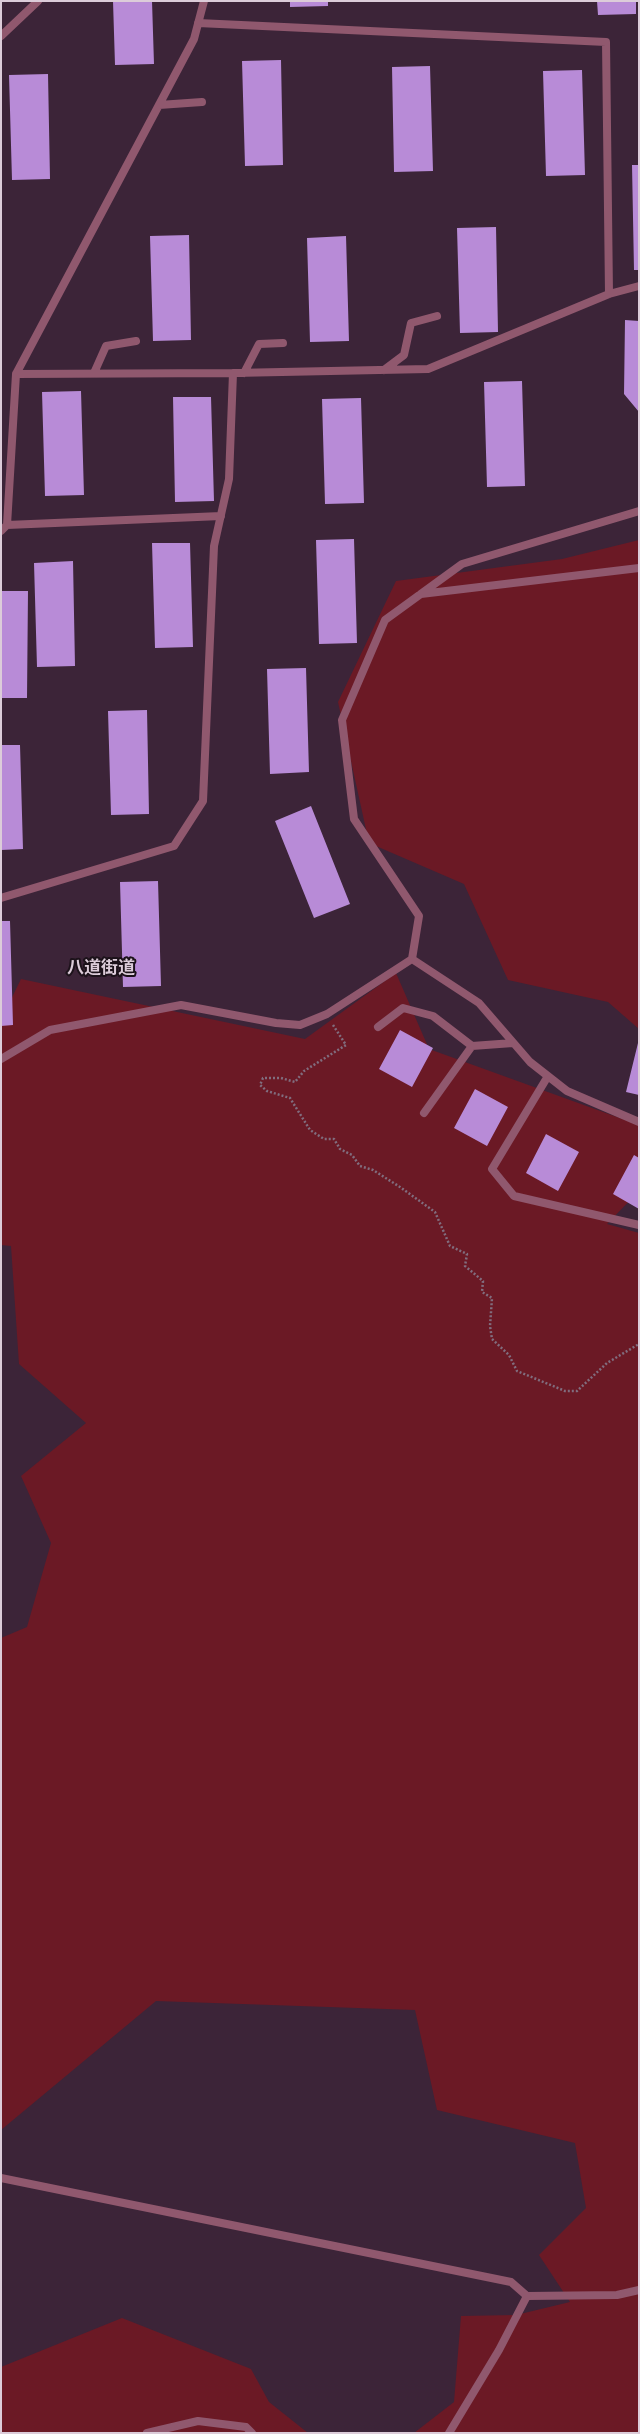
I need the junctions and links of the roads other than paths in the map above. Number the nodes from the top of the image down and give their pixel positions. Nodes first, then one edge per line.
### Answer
1 (38, 1) edge
2 (204, 1) edge
3 (198, 23) junction
4 (1, 36) edge
5 (202, 102) dead end
6 (158, 105) junction
7 (639, 286) edge
8 (609, 294) junction
9 (437, 316) dead end
10 (136, 341) dead end
11 (283, 342) dead end
12 (384, 370) junction
13 (94, 373) junction
14 (233, 373) junction
15 (244, 373) junction
16 (16, 374) junction
17 (639, 512) edge
18 (221, 516) junction
19 (4, 528) edge
20 (639, 568) edge
21 (420, 594) junction
22 (1, 898) edge
23 (412, 959) junction
24 (378, 1027) dead end
25 (513, 1043) junction
26 (472, 1046) junction
27 (1, 1059) edge
28 (548, 1076) junction
29 (424, 1113) dead end
30 (639, 1122) edge
31 (639, 1225) edge
32 (1, 2178) edge
33 (639, 2290) edge
34 (527, 2296) junction
35 (147, 2433) edge
36 (252, 2433) edge
37 (449, 2433) edge

1 - 4 street
2 - 3 street
3 - 6 street
3 - 8 street
5 - 6 street
6 - 16 street
7 - 8 street
8 - 12 street
9 - 12 street
10 - 13 street
11 - 15 street
12 - 15 street
13 - 14 street
13 - 16 street
14 - 15 street
14 - 18 street
16 - 19 street
17 - 21 street
18 - 19 street
18 - 22 street
20 - 21 street
21 - 23 street
23 - 25 street
23 - 27 street
24 - 26 street
25 - 26 street
25 - 28 street
26 - 29 street
28 - 30 street
28 - 31 street
32 - 34 street
33 - 34 street
34 - 37 street
35 - 36 street

